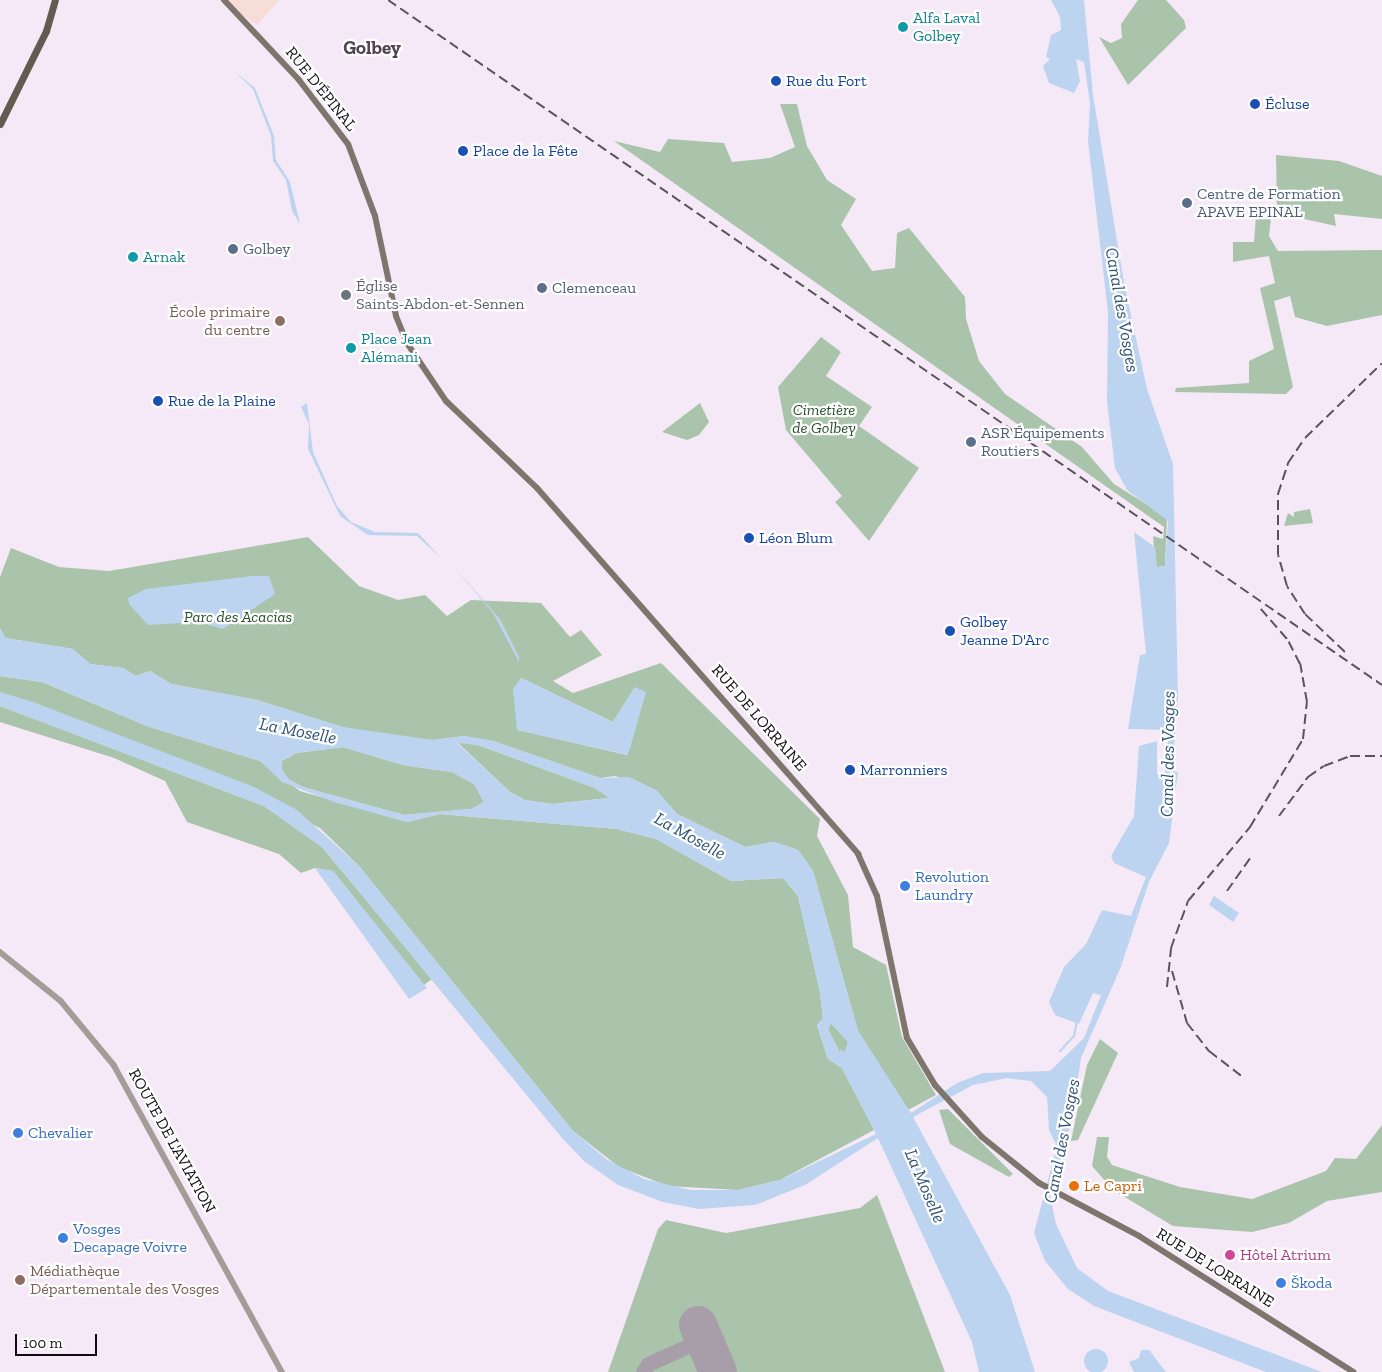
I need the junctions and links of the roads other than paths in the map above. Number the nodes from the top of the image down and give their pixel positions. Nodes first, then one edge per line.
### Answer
1 (55, 0) edge
2 (224, 0) edge
3 (0, 124) edge
4 (391, 298) joint
5 (0, 952) edge
6 (282, 1372) edge
7 (1353, 1372) edge

1 - 3 main road
2 - 4 main road, RUE D'ÉPINAL
4 - 7 main road, RUE DE LORRAINE
5 - 6 street, ROUTE DE L'AVIATION

